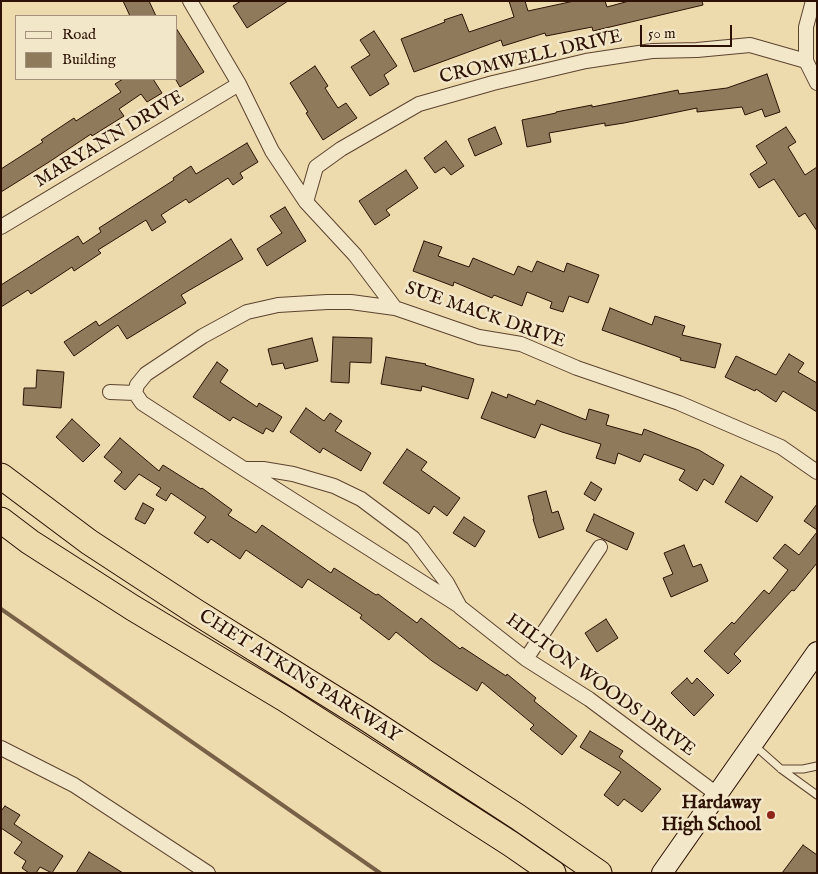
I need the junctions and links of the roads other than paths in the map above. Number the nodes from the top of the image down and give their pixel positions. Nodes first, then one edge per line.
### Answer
1 (190, 1) edge
2 (813, 1) edge
3 (806, 61) junction
4 (817, 82) edge
5 (239, 84) junction
6 (306, 202) junction
7 (1, 228) edge
8 (395, 308) junction
9 (110, 392) dead end
10 (135, 393) junction
11 (244, 469) junction
12 (817, 472) edge
13 (1, 476) edge
14 (1, 520) edge
15 (600, 547) dead end
16 (460, 607) junction
17 (817, 652) edge
18 (526, 660) junction
19 (752, 743) junction
20 (1, 748) edge
21 (817, 766) edge
22 (781, 769) junction
23 (718, 795) junction
24 (817, 795) edge
25 (599, 872) edge
26 (208, 873) edge
27 (553, 873) edge
28 (662, 873) edge

1 - 5 street, SUE MACK DRIVE
2 - 3 street
3 - 4 street
3 - 6 street, CROMWELL DRIVE
5 - 6 street, SUE MACK DRIVE
5 - 7 street, MARYANN DRIVE
6 - 8 street, SUE MACK DRIVE
8 - 10 street
8 - 12 street, SUE MACK DRIVE
9 - 10 street
10 - 11 street, HILTON WOODS DRIVE
11 - 16 street, HILTON WOODS DRIVE
11 - 16 street, HILTON WOODS DRIVE
13 - 25 highway, CHET ATKINS PARKWAY
14 - 27 highway, CHET ATKINS PARKWAY
15 - 18 street
16 - 18 street, HILTON WOODS DRIVE
17 - 19 street
18 - 23 street, HILTON WOODS DRIVE
19 - 22 lane
19 - 23 street
20 - 26 street
21 - 22 lane
22 - 24 lane
23 - 28 street

